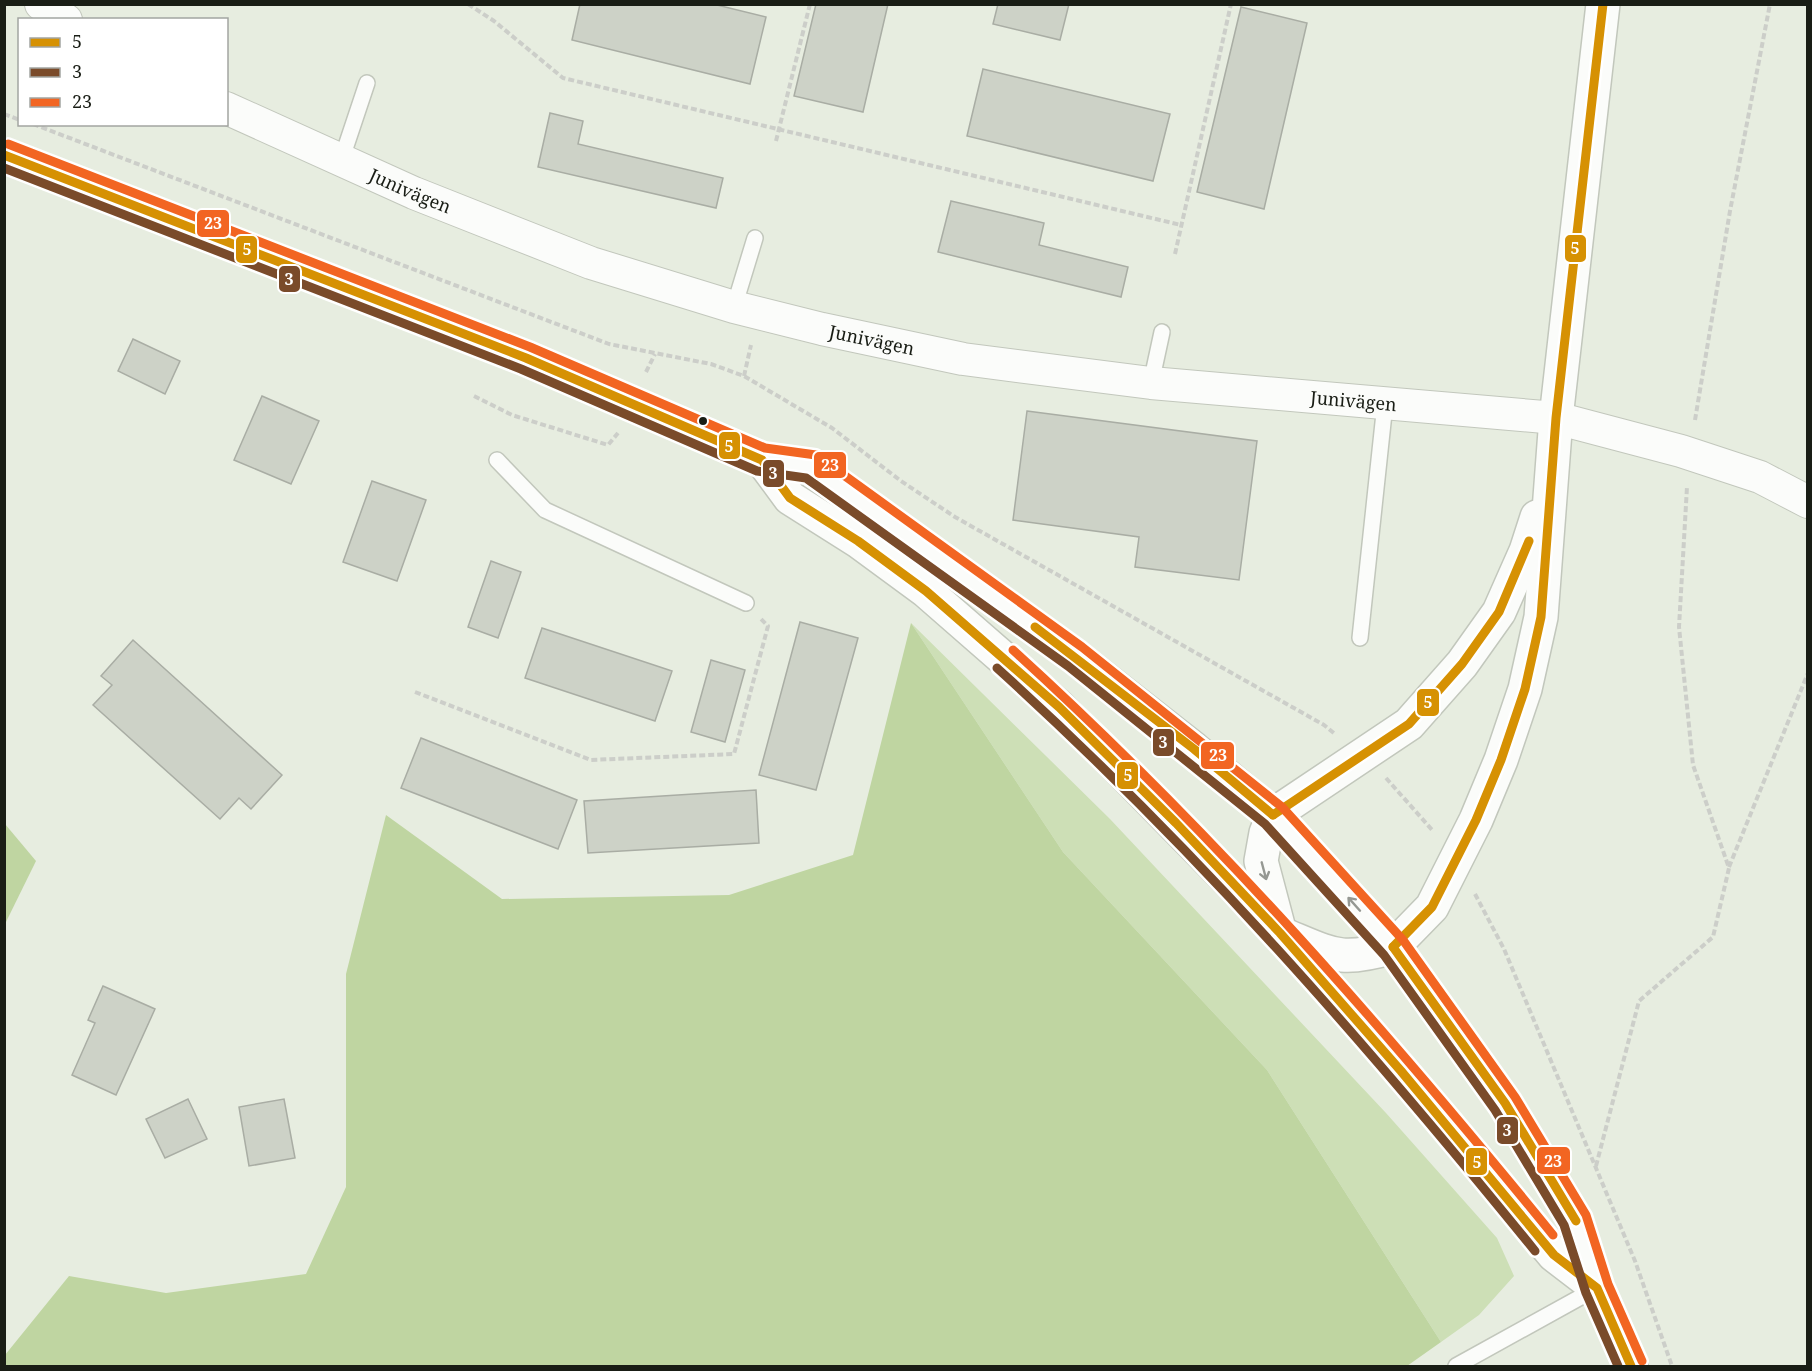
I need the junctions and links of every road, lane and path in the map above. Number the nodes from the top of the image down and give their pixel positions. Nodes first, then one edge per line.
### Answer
1 (42, 4) edge
2 (468, 4) edge
3 (810, 4) edge
4 (1231, 4) edge
5 (1603, 4) edge
6 (1770, 4) edge
7 (63, 18) edge
8 (367, 83) dead end
9 (228, 109) edge
10 (779, 129) junction
11 (776, 141) dead end
12 (4, 155) edge
13 (340, 161) junction
14 (1181, 225) junction
15 (755, 237) dead end
16 (1175, 254) dead end
17 (734, 307) junction
18 (1162, 332) dead end
19 (1151, 383) junction
20 (1385, 404) junction
21 (1556, 418) junction
22 (1690, 454) junction
23 (497, 460) dead end
24 (762, 460) junction
25 (1551, 472) junction
26 (1808, 502) edge
27 (746, 603) joint
28 (1360, 638) dead end
29 (1808, 673) edge
30 (415, 692) dead end
31 (1273, 815) junction
32 (1729, 868) junction
33 (1280, 933) junction
34 (1393, 947) junction
35 (1595, 1167) dead end
36 (1598, 1288) junction
37 (1456, 1366) edge
38 (1631, 1366) edge

1 - 7 street
2 - 10 path
3 - 10 path
4 - 14 path
5 - 21 street
6 - 22 path
8 - 13 lane
9 - 13 street, Junivägen
10 - 11 path
10 - 14 path
12 - 24 street
13 - 17 street, Junivägen
14 - 16 path
15 - 17 lane
17 - 19 street, Junivägen
18 - 19 lane
19 - 20 street, Junivägen
20 - 21 street, Junivägen
20 - 28 lane
21 - 22 street, Junivägen
21 - 25 street
22 - 26 street, Junivägen
22 - 32 path
23 - 27 lane
24 - 31 street
24 - 33 street
25 - 31 street
25 - 34 street
27 - 30 path
29 - 32 path
31 -> 33 street
34 -> 31 street
32 - 35 path
33 - 34 street
33 - 36 street
34 - 36 street
36 - 37 lane
36 - 38 street

